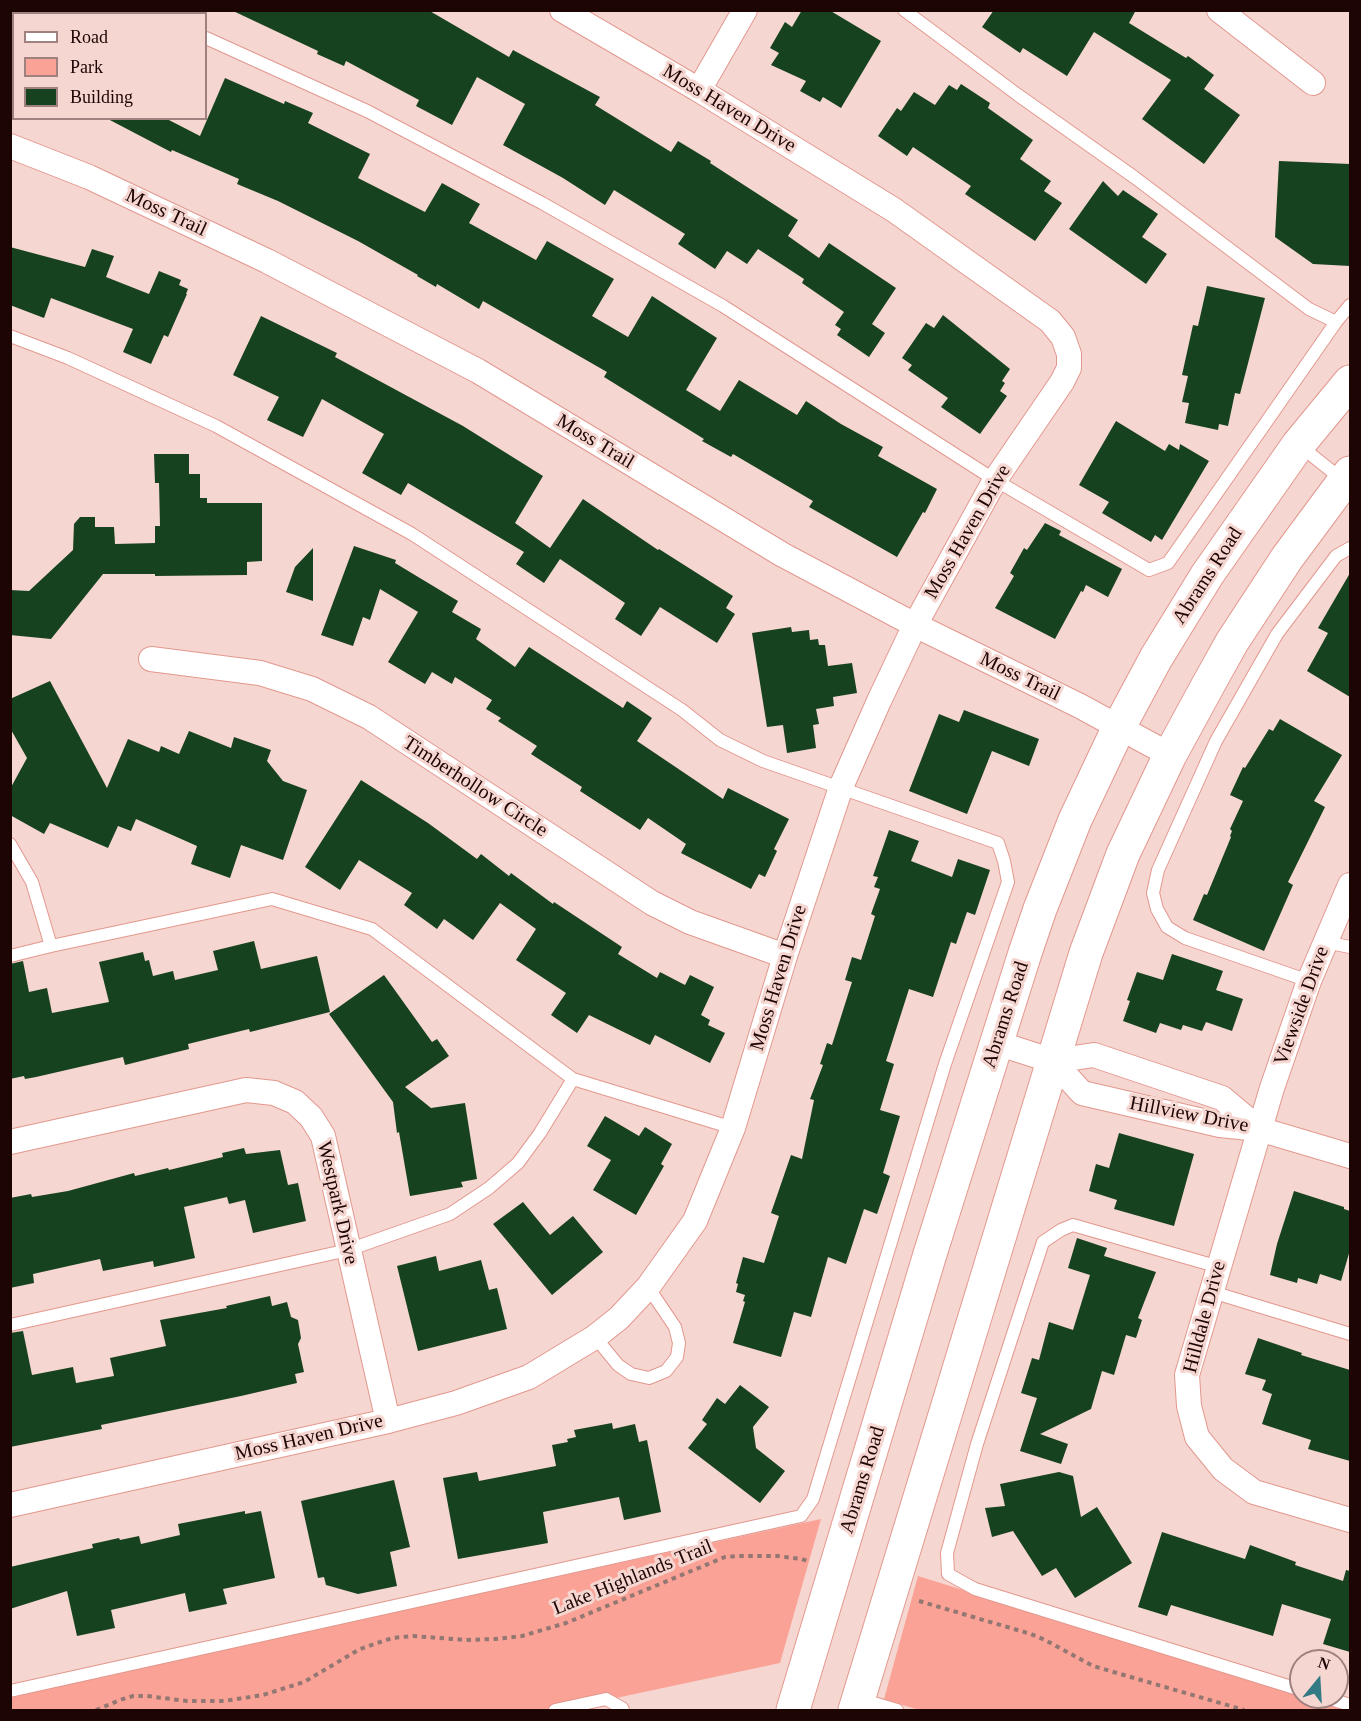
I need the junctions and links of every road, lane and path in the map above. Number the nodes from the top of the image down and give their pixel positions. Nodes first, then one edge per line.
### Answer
1 (562, 10) edge
2 (746, 10) edge
3 (904, 10) edge
4 (1219, 10) edge
5 (207, 38) edge
6 (1314, 83) dead end
7 (699, 90) junction
8 (10, 146) edge
9 (1350, 305) edge
10 (1335, 322) junction
11 (10, 336) edge
12 (1350, 382) edge
13 (1298, 445) junction
14 (995, 480) junction
15 (1348, 480) edge
16 (1350, 548) edge
17 (915, 625) junction
18 (151, 659) dead end
19 (1119, 727) junction
20 (1170, 754) junction
21 (841, 787) junction
22 (10, 844) edge
23 (1350, 885) edge
24 (1325, 942) junction
25 (51, 946) junction
26 (1350, 947) edge
27 (10, 956) edge
28 (785, 956) junction
29 (1309, 981) junction
30 (997, 1043) junction
31 (1053, 1061) junction
32 (573, 1079) junction
33 (733, 1128) junction
34 (1259, 1129) junction
35 (10, 1142) edge
36 (1350, 1156) edge
37 (348, 1250) junction
38 (1219, 1267) junction
39 (648, 1287) junction
40 (1212, 1292) junction
41 (10, 1325) edge
42 (1350, 1334) edge
43 (596, 1337) junction
44 (387, 1421) junction
45 (10, 1504) edge
46 (1350, 1520) edge
47 (836, 1571) junction
48 (892, 1591) junction
49 (1289, 1686) edge
50 (10, 1691) edge
51 (857, 1704) edge
52 (96, 1710) edge
53 (555, 1710) edge
54 (623, 1710) edge
55 (793, 1710) edge
56 (897, 1710) edge
57 (1244, 1710) edge

1 - 7 street, Moss Haven Drive
2 - 7 street
3 - 10 lane
4 - 6 street
5 - 14 lane
7 - 14 street, Moss Haven Drive
8 - 17 street, Moss Trail
9 - 10 lane
10 - 14 lane
11 - 21 lane
12 - 13 main road, Abrams Road
13 - 15 lane
13 - 19 main road, Abrams Road
14 - 17 street, Moss Haven Drive
15 - 20 main road
16 - 29 lane
17 - 19 street, Moss Trail
17 - 21 street, Moss Haven Drive
18 - 28 street, Timberhollow Circle
19 - 20 street, Moss Trail
19 - 30 main road, Abrams Road
20 - 31 main road
21 - 28 street, Moss Haven Drive
21 - 50 lane
22 - 25 lane
23 - 24 street, Viewside Drive
24 - 26 lane
24 - 29 street, Viewside Drive
25 - 27 lane
25 - 32 lane
28 - 33 street, Moss Haven Drive
29 - 34 street, Viewside Drive
30 - 31 street, Hillview Drive
30 - 47 main road, Abrams Road
31 - 34 street, Hillview Drive
31 - 34 street, Hillview Drive
31 - 48 main road
32 - 33 lane
32 - 37 lane
33 - 39 street, Moss Haven Drive
34 - 36 street
34 - 38 street, Hilldale Drive
35 - 37 street, Westpark Drive
37 - 41 lane
37 - 44 street, Westpark Drive
38 - 40 street, Hilldale Drive
38 - 49 lane
39 - 43 street, Moss Haven Drive
39 - 43 lane
40 - 42 lane
40 - 46 street, Hilldale Drive
43 - 44 street, Moss Haven Drive
44 - 45 street, Moss Haven Drive
47 - 52 path, Lake Highlands Trail
47 - 55 main road, Abrams Road
48 - 51 main road
48 - 57 path
51 - 56 lane
53 - 54 lane

